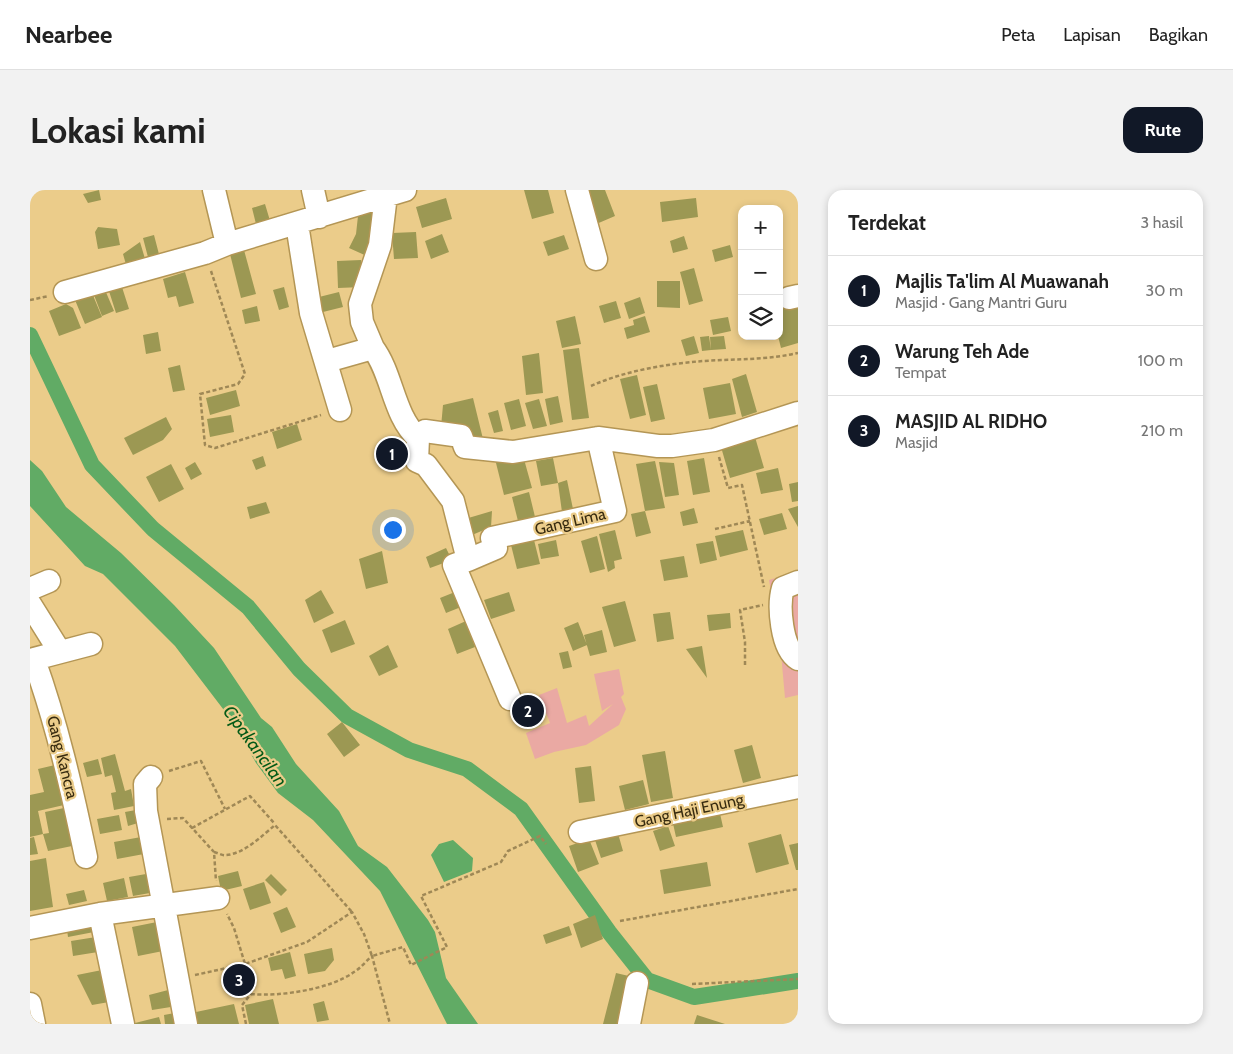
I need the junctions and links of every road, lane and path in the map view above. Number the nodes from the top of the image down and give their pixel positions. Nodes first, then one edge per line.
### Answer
1 (214, 190) edge
2 (313, 190) edge
3 (577, 190) edge
4 (395, 193) edge
5 (319, 217) junction
6 (297, 224) junction
7 (227, 244) junction
8 (205, 253) junction
9 (596, 259) dead end
10 (64, 292) dead end
11 (373, 348) junction
12 (798, 353) edge
13 (327, 361) junction
14 (591, 386) dead end
15 (340, 410) joint
16 (798, 413) edge
17 (418, 438) junction
18 (598, 438) junction
19 (714, 440) junction
20 (750, 521) junction
21 (715, 529) dead end
22 (461, 562) junction
23 (798, 582) edge
24 (766, 595) dead end
25 (30, 604) edge
26 (768, 604) dead end
27 (92, 644) dead end
28 (60, 652) junction
29 (798, 659) edge
30 (32, 660) edge
31 (745, 665) dead end
32 (510, 698) dead end
33 (151, 777) joint
34 (798, 787) edge
35 (224, 809) junction
36 (275, 825) junction
37 (192, 828) dead end
38 (580, 832) dead end
39 (546, 844) dead end
40 (214, 852) dead end
41 (86, 857) dead end
42 (798, 889) edge
43 (218, 898) dead end
44 (162, 906) junction
45 (352, 912) junction
46 (100, 914) junction
47 (620, 921) dead end
48 (30, 928) edge
49 (372, 956) junction
50 (798, 979) edge
51 (637, 983) dead end
52 (692, 984) dead end
53 (251, 994) junction
54 (30, 1004) edge
55 (34, 1024) edge
56 (123, 1024) edge
57 (186, 1024) edge
58 (246, 1024) edge
59 (390, 1024) edge
60 (629, 1024) edge

1 - 7 street
2 - 5 street
3 - 9 street
4 - 5 street
4 - 11 street
5 - 6 street
6 - 7 street
6 - 13 street
7 - 8 street
8 - 10 street
8 - 15 path
11 - 13 street
11 - 17 street
12 - 14 path
13 - 15 street
16 - 19 street
17 - 18 street
17 - 22 street
18 - 19 street
18 - 22 street, Gang Lima
19 - 20 path
20 - 21 path
20 - 24 path
22 - 32 street
23 - 29 street
25 - 28 street
26 - 31 path
27 - 28 street, Gang Kancra
28 - 30 street, Gang Kancra
30 - 41 street, Gang Kancra
33 - 35 path
33 - 44 street
34 - 38 street, Gang Haji Enung
35 - 36 path
35 - 37 path
36 - 40 path
36 - 45 path
39 - 49 path
42 - 47 path
43 - 44 street
44 - 46 street
44 - 57 street
45 - 49 path
45 - 53 path
46 - 48 street
46 - 56 street
49 - 53 path
49 - 59 path
50 - 52 path
51 - 60 street
53 - 58 path
54 - 55 street

